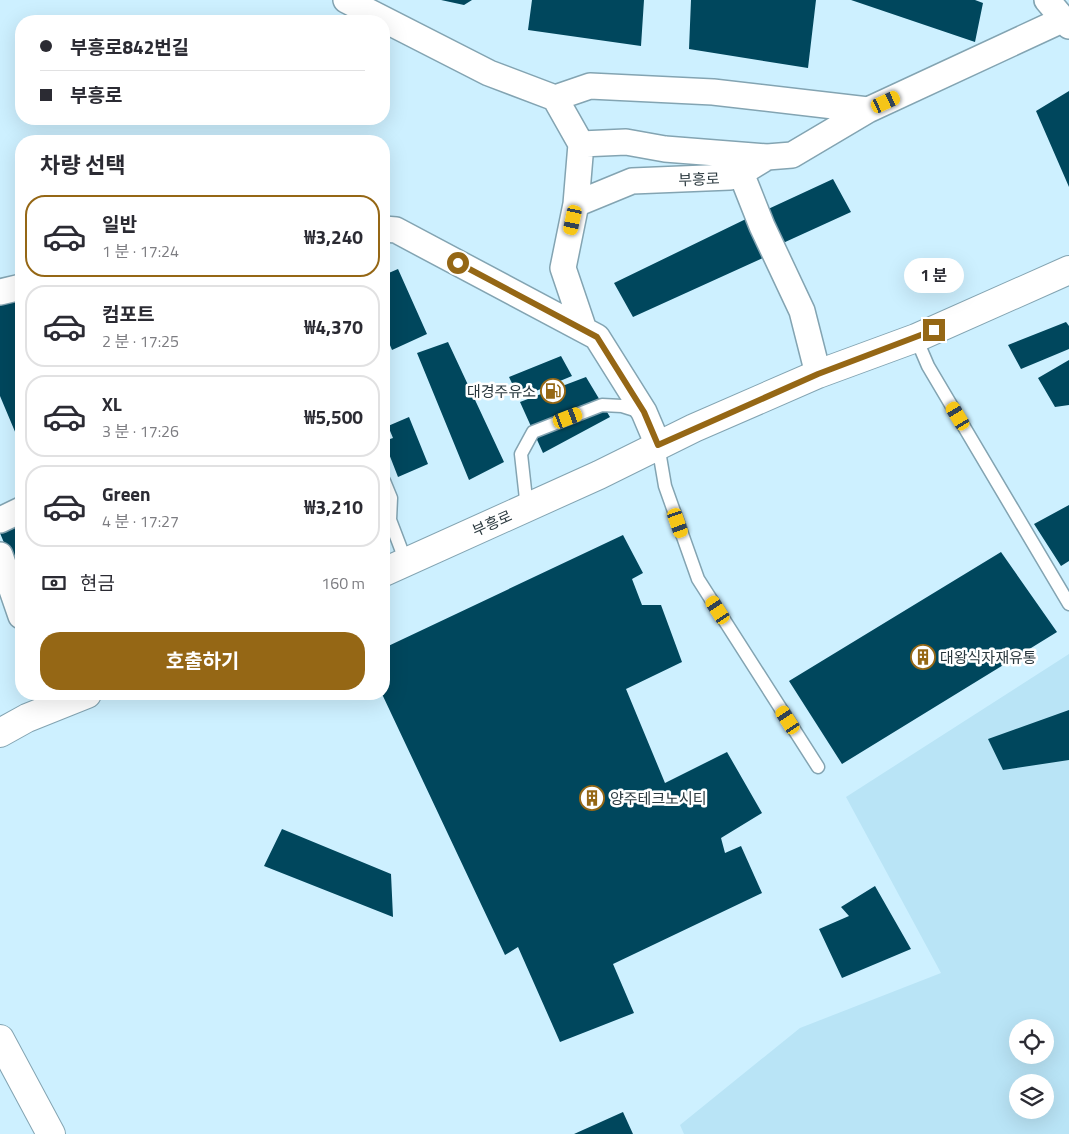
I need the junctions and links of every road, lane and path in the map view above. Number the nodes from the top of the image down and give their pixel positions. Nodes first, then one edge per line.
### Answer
1 (346, 0) edge
2 (1047, 0) edge
3 (375, 15) edge
4 (390, 22) edge
5 (1066, 23) edge
6 (555, 98) junction
7 (868, 110) junction
8 (582, 144) junction
9 (767, 157) junction
10 (741, 172) junction
11 (576, 204) junction
12 (390, 230) edge
13 (1069, 270) edge
14 (15, 288) edge
15 (0, 292) edge
16 (584, 330) junction
17 (916, 338) junction
18 (818, 374) junction
19 (644, 412) junction
20 (658, 445) junction
21 (527, 508) junction
22 (15, 513) edge
23 (0, 520) edge
24 (390, 520) edge
25 (0, 555) edge
26 (395, 568) edge
27 (15, 599) edge
28 (1069, 604) edge
29 (69, 700) edge
30 (46, 707) edge
31 (0, 715) edge
32 (0, 733) edge
33 (0, 753) edge
34 (818, 767) dead end
35 (0, 1039) edge
36 (0, 1068) edge
37 (50, 1134) edge

1 - 3 street
2 - 5 street
4 - 6 street
5 - 7 street
6 - 7 street
6 - 8 street
7 - 9 street
8 - 9 street
8 - 11 street
9 - 10 street
10 - 11 street, 부흥로
10 - 18 street, 부흥로
11 - 16 street
12 - 16 street
13 - 17 main road, 부흥로
14 - 15 street
16 - 19 street
17 - 18 main road, 부흥로
17 - 28 lane
18 - 20 main road, 부흥로
19 - 20 street
19 - 21 lane
20 - 21 main road, 부흥로
20 - 34 lane
21 - 26 main road, 부흥로
22 - 23 street
24 - 26 lane
25 - 27 street
29 - 30 main road
30 - 31 main road
30 - 32 main road
30 - 33 main road
35 - 37 main road
36 - 37 main road

